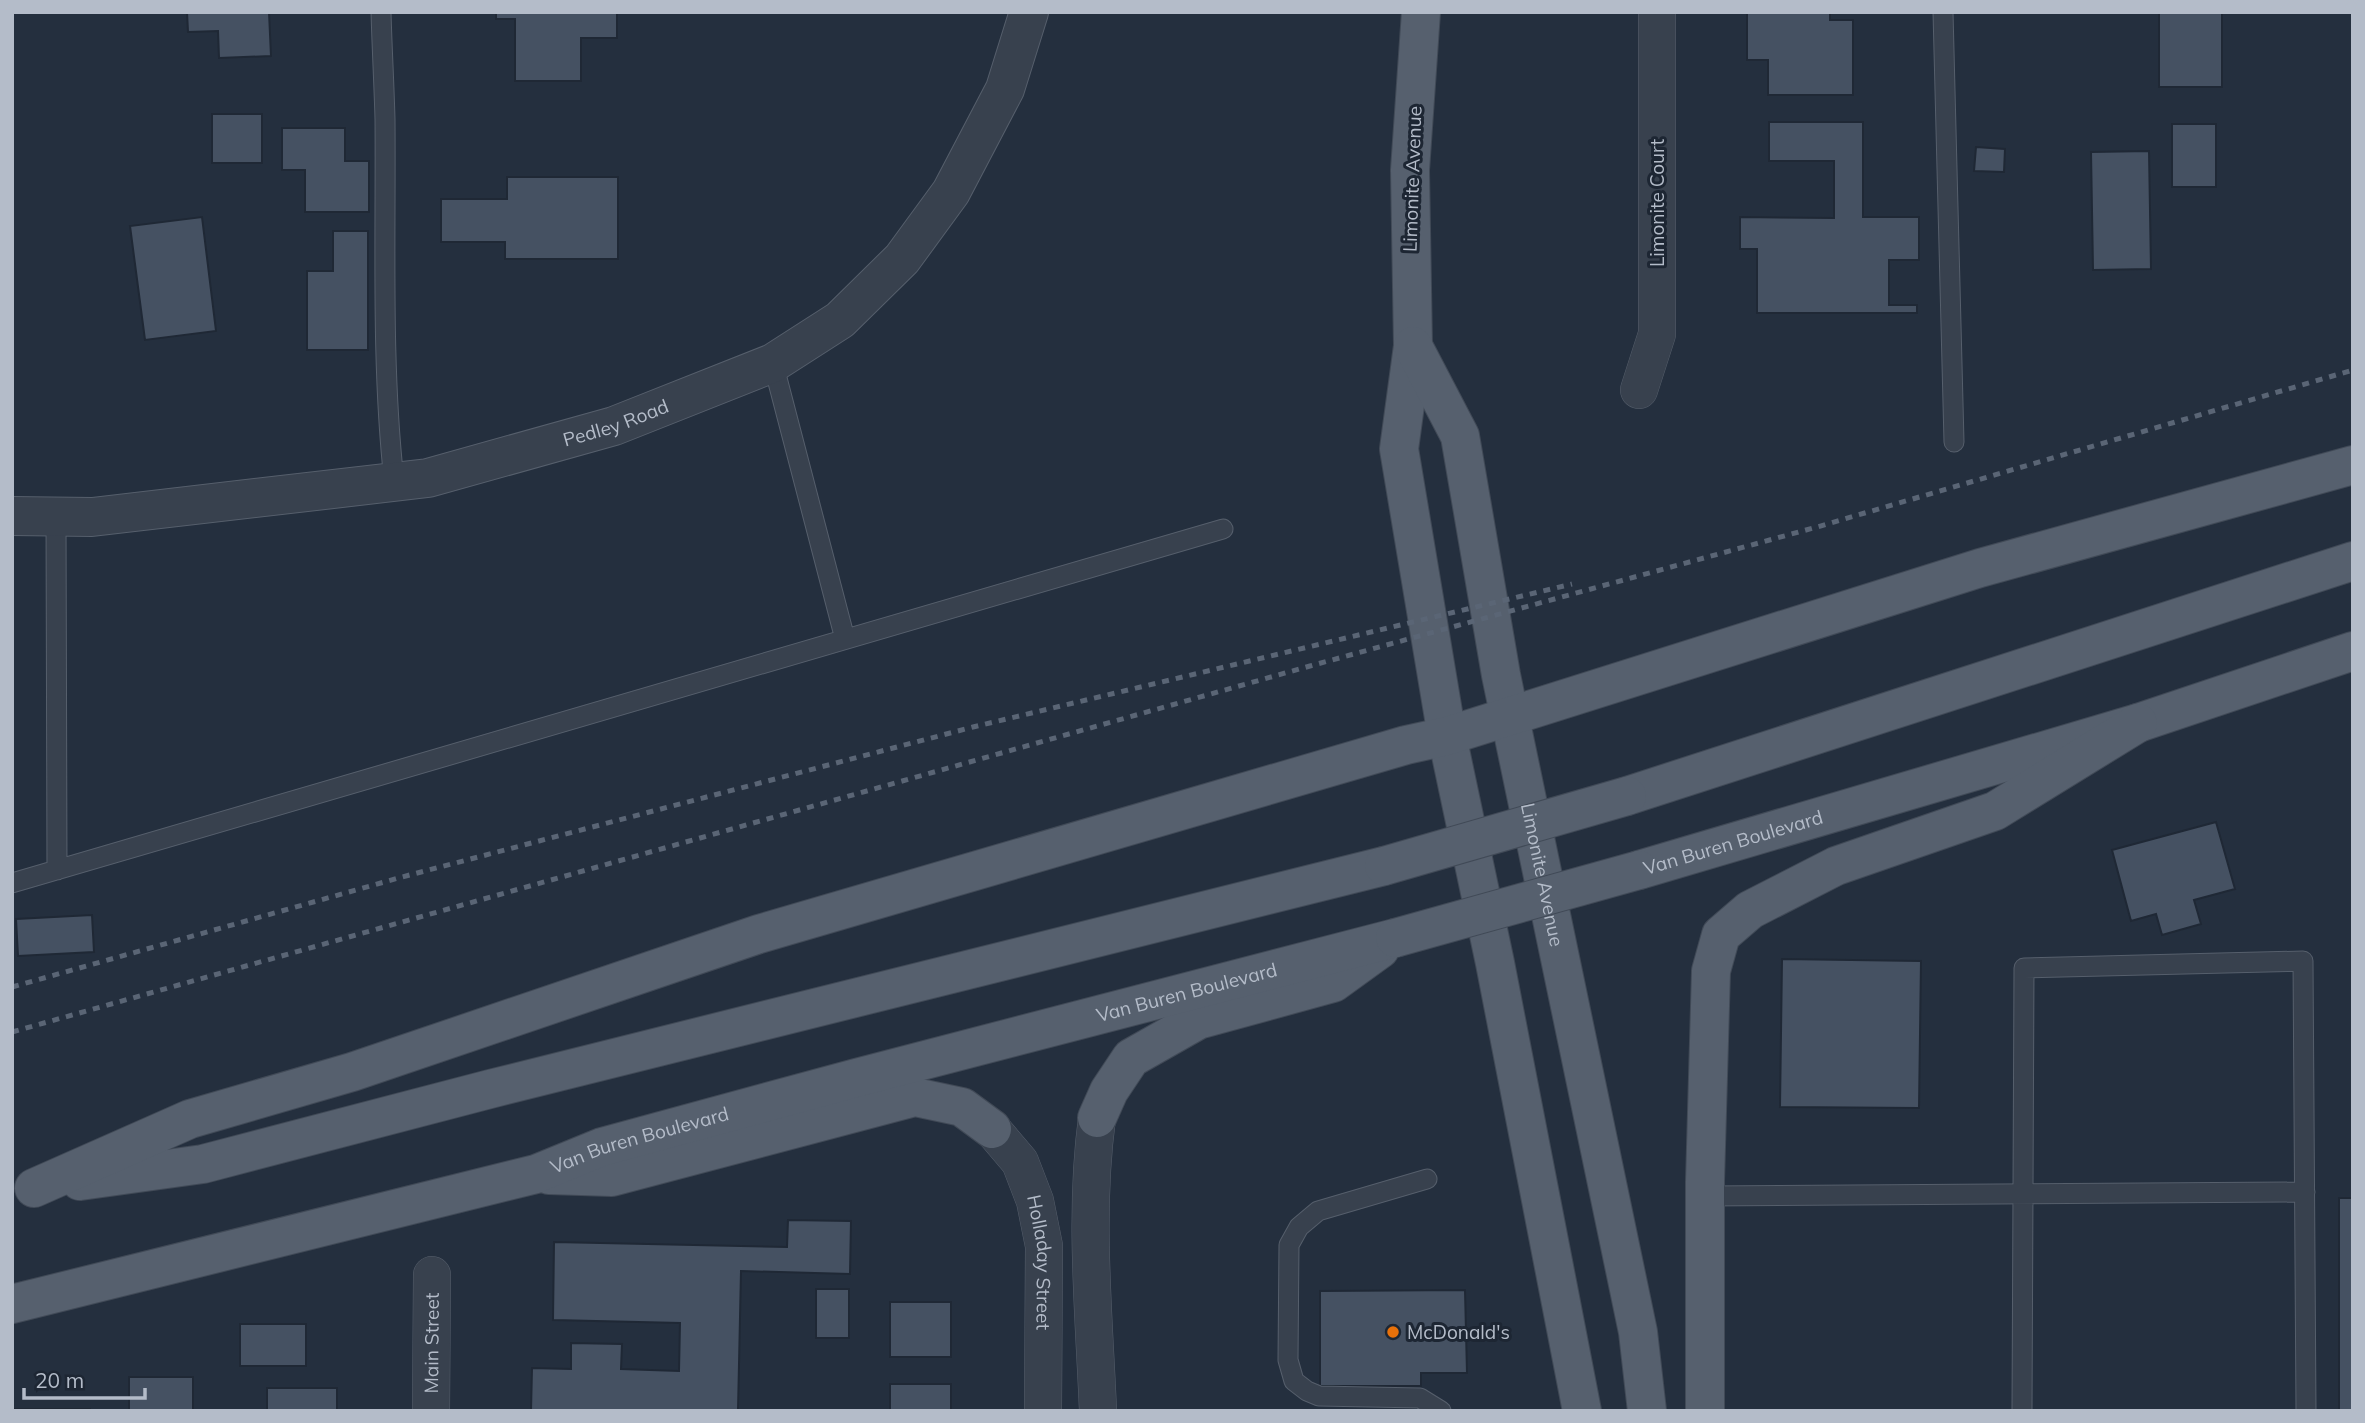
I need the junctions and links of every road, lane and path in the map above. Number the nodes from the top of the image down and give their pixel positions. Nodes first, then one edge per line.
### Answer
1 (381, 12) edge
2 (1029, 12) edge
3 (1421, 12) edge
4 (1657, 12) edge
5 (1943, 12) edge
6 (1413, 346) junction
7 (773, 363) junction
8 (1639, 390) dead end
9 (1954, 442) dead end
10 (2353, 465) edge
11 (394, 481) junction
12 (12, 516) edge
13 (56, 517) junction
14 (1223, 529) dead end
15 (2353, 561) edge
16 (845, 639) junction
17 (2353, 651) edge
18 (1511, 716) junction
19 (2138, 723) junction
20 (1447, 736) junction
21 (57, 870) junction
22 (12, 883) edge
23 (1395, 938) junction
24 (1097, 1118) joint
25 (992, 1129) joint
26 (536, 1174) junction
27 (1427, 1179) dead end
28 (23, 1191) edge
29 (2305, 1192) junction
30 (2023, 1195) junction
31 (1705, 1196) junction
32 (432, 1275) dead end
33 (12, 1304) edge
34 (431, 1411) edge
35 (1044, 1411) edge
36 (1098, 1411) edge
37 (1441, 1411) edge
38 (1582, 1411) edge
39 (1647, 1411) edge
40 (1705, 1411) edge
41 (2022, 1411) edge
42 (2306, 1411) edge

1 - 11 lane
2 - 7 street, Pedley Road
3 - 6 main road, Limonite Avenue
4 - 8 street, Limonite Court
5 - 9 lane
6 - 18 main road, Limonite Avenue
6 - 20 main road, Limonite Avenue
7 - 11 street, Pedley Road
7 - 16 lane
10 - 18 main road
11 - 13 street, Pedley Road
12 - 13 street, Pedley Road
13 - 21 lane
14 - 16 lane
15 - 28 main road, bridge
16 - 21 lane
17 - 19 main road, Van Buren Boulevard
18 - 20 main road
18 - 39 main road, Limonite Avenue
19 - 23 main road, Van Buren Boulevard, bridge
19 - 31 main road
20 - 28 main road
20 - 38 main road, Limonite Avenue
21 - 22 lane
23 - 24 main road
23 - 26 main road, Van Buren Boulevard
24 - 36 street
25 - 26 main road
25 - 35 street, Holladay Street
26 - 33 main road, Van Buren Boulevard
27 - 37 lane
29 - 30 lane
29 - 30 lane
29 - 42 lane
30 - 31 lane
30 - 41 lane
31 - 40 main road
32 - 34 street, Main Street

